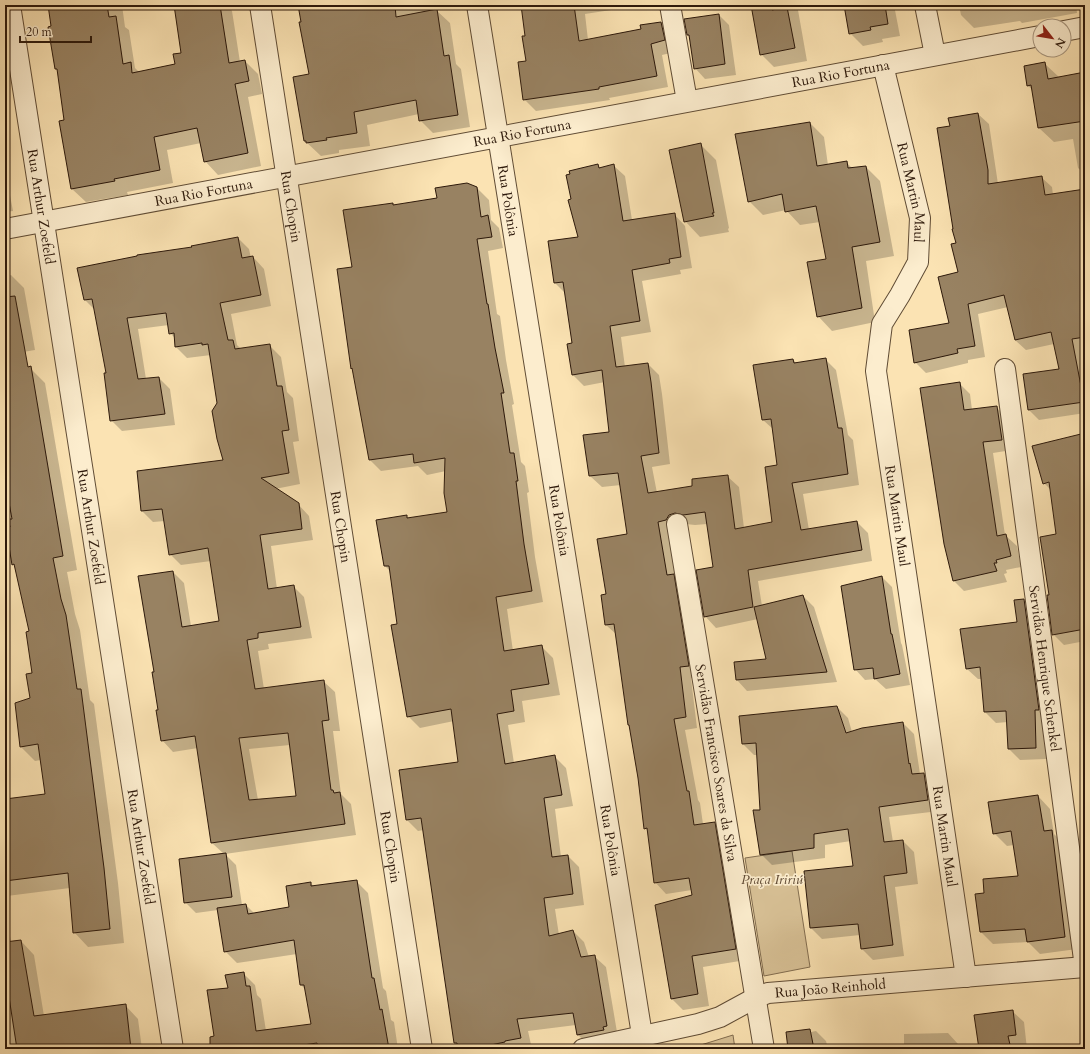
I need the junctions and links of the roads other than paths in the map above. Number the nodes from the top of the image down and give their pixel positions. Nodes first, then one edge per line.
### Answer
1 (10, 5) edge
2 (260, 5) edge
3 (477, 5) edge
4 (670, 5) edge
5 (924, 5) edge
6 (1085, 27) edge
7 (1072, 29) edge
8 (1032, 38) edge
9 (935, 56) junction
10 (882, 65) junction
11 (687, 101) junction
12 (498, 137) junction
13 (287, 176) junction
14 (44, 222) junction
15 (5, 229) edge
16 (1005, 369) dead end
17 (677, 524) dead end
18 (1085, 967) edge
19 (966, 977) junction
20 (755, 998) junction
21 (642, 1035) junction
22 (173, 1049) edge
23 (422, 1049) edge
24 (583, 1049) edge
25 (764, 1049) edge

1 - 14 street, Rua Arthur Zoefeld
2 - 13 street, Rua Chopin
3 - 12 street, Rua Polônia
4 - 11 street
5 - 9 street
6 - 7 street
8 - 9 street, Rua Rio Fortuna
9 - 10 street, Rua Rio Fortuna
10 - 11 street, Rua Rio Fortuna
10 - 19 street, Rua Martin Maul
11 - 12 street, Rua Rio Fortuna
12 - 13 street, Rua Rio Fortuna
12 - 21 street, Rua Polônia
13 - 14 street, Rua Rio Fortuna
13 - 23 street, Rua Chopin
14 - 15 street, Rua Rio Fortuna
14 - 22 street, Rua Arthur Zoefeld
16 - 18 street, Servidão Henrique Schenkel
17 - 20 street, Servidão Francisco Soares da Silva
18 - 19 street, Rua João Reinhold
19 - 20 street, Rua João Reinhold
20 - 21 street, Rua João Reinhold
20 - 25 street, Servidão Francisco Soares da Silva
21 - 24 street, Rua João Reinhold

